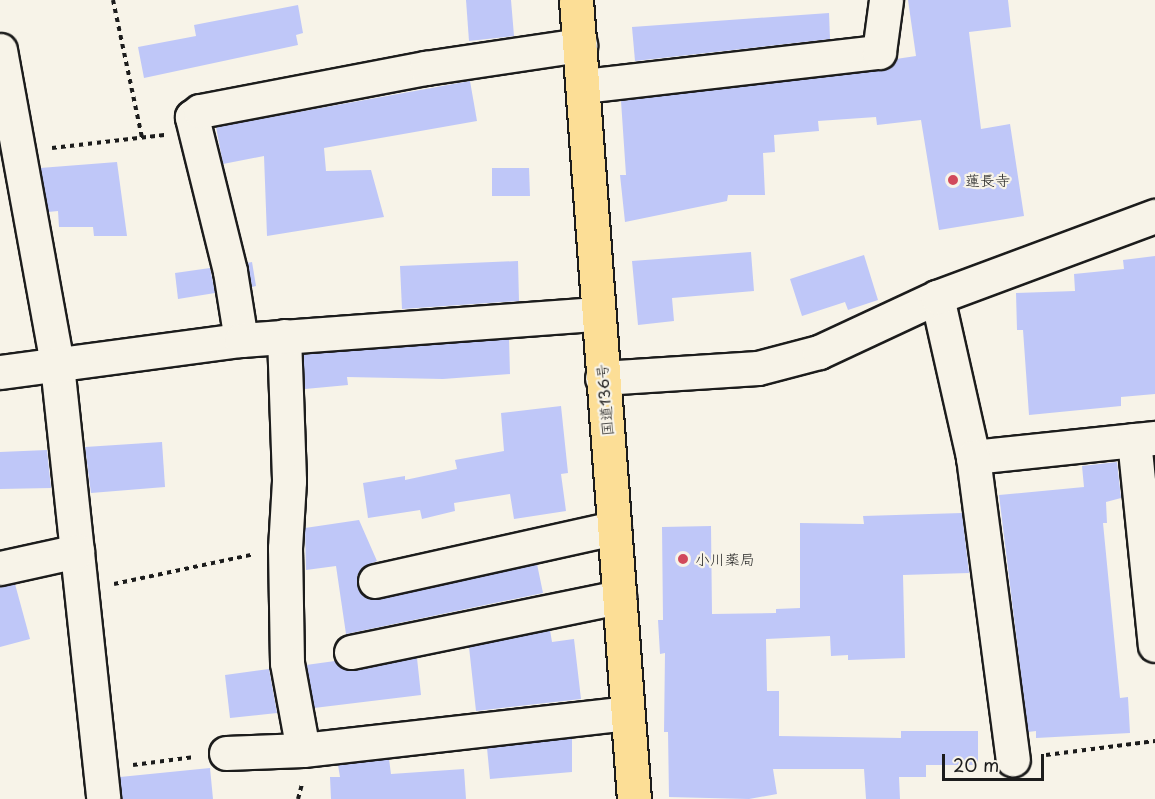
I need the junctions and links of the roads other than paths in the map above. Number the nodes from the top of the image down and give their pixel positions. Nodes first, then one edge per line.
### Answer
1 (576, 0) edge
2 (886, 0) edge
3 (580, 45) junction
4 (0, 50) edge
5 (584, 86) junction
6 (1155, 216) edge
7 (937, 297) junction
8 (597, 314) junction
9 (284, 336) junction
10 (241, 340) junction
11 (57, 365) junction
12 (0, 372) edge
13 (603, 378) junction
14 (1145, 439) edge
15 (973, 457) junction
16 (614, 528) junction
17 (77, 551) junction
18 (0, 568) edge
19 (375, 581) dead end
20 (619, 597) junction
21 (1155, 645) edge
22 (351, 652) dead end
23 (627, 713) junction
24 (303, 750) junction
25 (226, 753) road end
26 (1013, 759) road end
27 (101, 784) edge
28 (634, 799) edge

1 - 3 highway, 国道136号
2 - 5 street
3 - 5 highway, 国道136号
3 - 10 street
4 - 11 street
5 - 8 highway, 国道136号
6 - 7 street
7 - 13 street
7 - 15 street
8 - 9 street
8 - 13 highway, 国道136号
9 - 10 street
9 - 24 street
10 - 11 street
11 - 12 street
11 - 17 street
13 - 16 highway, 国道136号
14 - 15 street
14 - 21 street
15 - 26 street
16 - 19 street
16 - 20 highway, 国道136号
17 - 18 street
17 - 27 street
20 - 22 street
20 - 23 highway, 国道136号
23 - 24 street
23 - 28 highway, 国道136号
24 - 25 street

